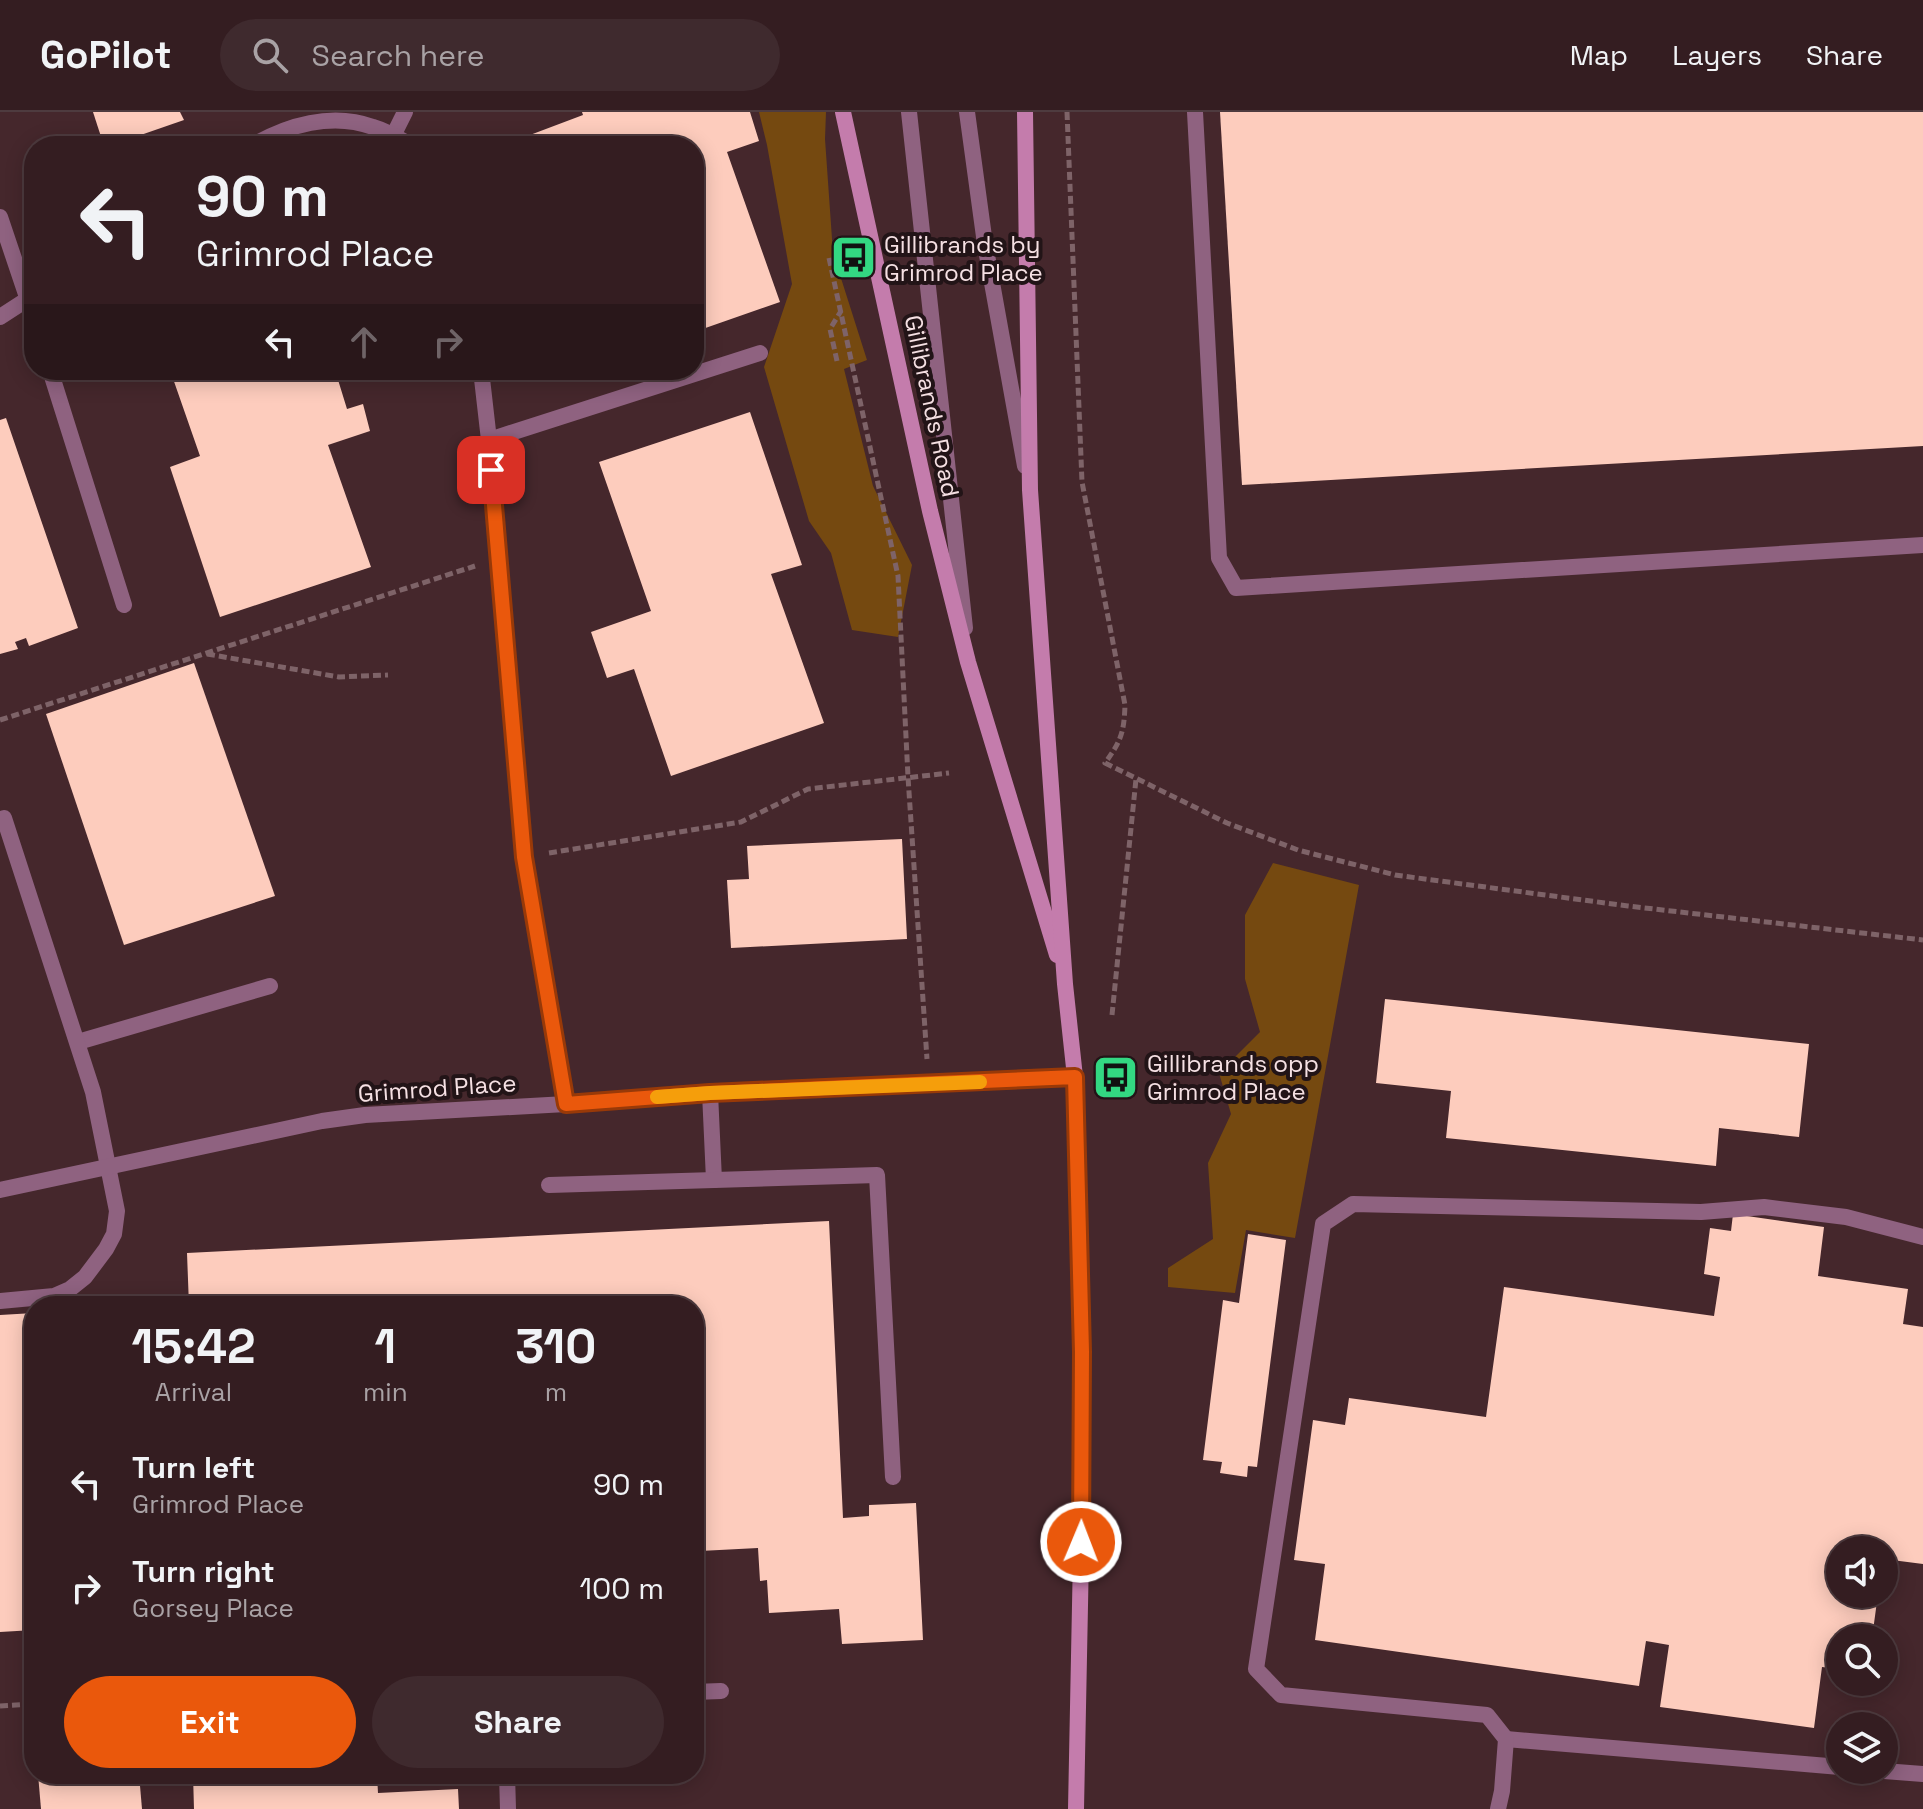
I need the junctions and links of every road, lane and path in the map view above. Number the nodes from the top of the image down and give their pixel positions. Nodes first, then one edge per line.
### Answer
1 (405, 112) edge
2 (843, 112) edge
3 (909, 112) edge
4 (967, 112) edge
5 (1025, 112) edge
6 (1067, 112) edge
7 (1195, 112) edge
8 (268, 136) edge
9 (393, 136) joint
10 (0, 217) edge
11 (829, 258) dead end
12 (24, 279) edge
13 (24, 302) edge
14 (841, 311) junction
15 (0, 317) edge
16 (760, 353) dead end
17 (837, 361) dead end
18 (704, 371) edge
19 (53, 380) edge
20 (482, 380) edge
21 (676, 380) edge
22 (489, 440) junction
23 (1030, 490) junction
24 (1923, 545) edge
25 (499, 558) junction
26 (124, 605) dead end
27 (206, 654) junction
28 (968, 662) junction
29 (388, 675) dead end
30 (0, 720) edge
31 (949, 773) dead end
32 (908, 777) junction
33 (1136, 779) junction
34 (4, 818) dead end
35 (524, 857) junction
36 (1923, 940) edge
37 (1065, 984) junction
38 (270, 986) dead end
39 (1112, 1015) dead end
40 (78, 1042) junction
41 (1075, 1077) junction
42 (929, 1084) junction
43 (710, 1093) junction
44 (566, 1104) junction
45 (108, 1167) junction
46 (714, 1180) junction
47 (549, 1185) dead end
48 (0, 1190) edge
49 (1923, 1237) edge
50 (54, 1296) edge
51 (24, 1299) edge
52 (0, 1301) edge
53 (893, 1477) dead end
54 (721, 1691) dead end
55 (704, 1692) edge
56 (24, 1705) edge
57 (0, 1706) edge
58 (1506, 1739) junction
59 (1826, 1766) edge
60 (1898, 1772) edge
61 (1923, 1774) edge
62 (507, 1784) edge
63 (508, 1809) edge
64 (1076, 1809) edge
65 (1498, 1809) edge

1 - 9 street
2 - 28 street, Gillibrands Road
3 - 28 street, Gillibrands Road
4 - 23 street, Gillibrands Road
5 - 23 street, Gillibrands Road
6 - 33 path
7 - 24 street
8 - 9 street
10 - 12 street
11 - 14 path
13 - 15 street
14 - 17 path
14 - 32 path
16 - 18 street
19 - 26 street
20 - 22 street
21 - 22 street
22 - 25 street
23 - 37 street, Gillibrands Road
25 - 27 path
25 - 35 street
27 - 29 path
27 - 30 path
28 - 37 street, Gillibrands Road
31 - 32 path
32 - 35 path
32 - 42 path
33 - 36 path
33 - 39 path
34 - 40 street
35 - 44 street
37 - 41 street, Gillibrands Road
38 - 40 street
40 - 45 street
41 - 42 street, Grimrod Place
41 - 64 street, Gillibrands Road
42 - 43 street, Grimrod Place
43 - 44 street, Grimrod Place
43 - 46 street
44 - 45 street, Grimrod Place
45 - 48 street, Grimrod Place
45 - 50 street
46 - 47 street
46 - 53 street
49 - 58 street
51 - 52 street
54 - 55 street
56 - 57 path
58 - 59 street
58 - 65 street
60 - 61 street
62 - 63 street

